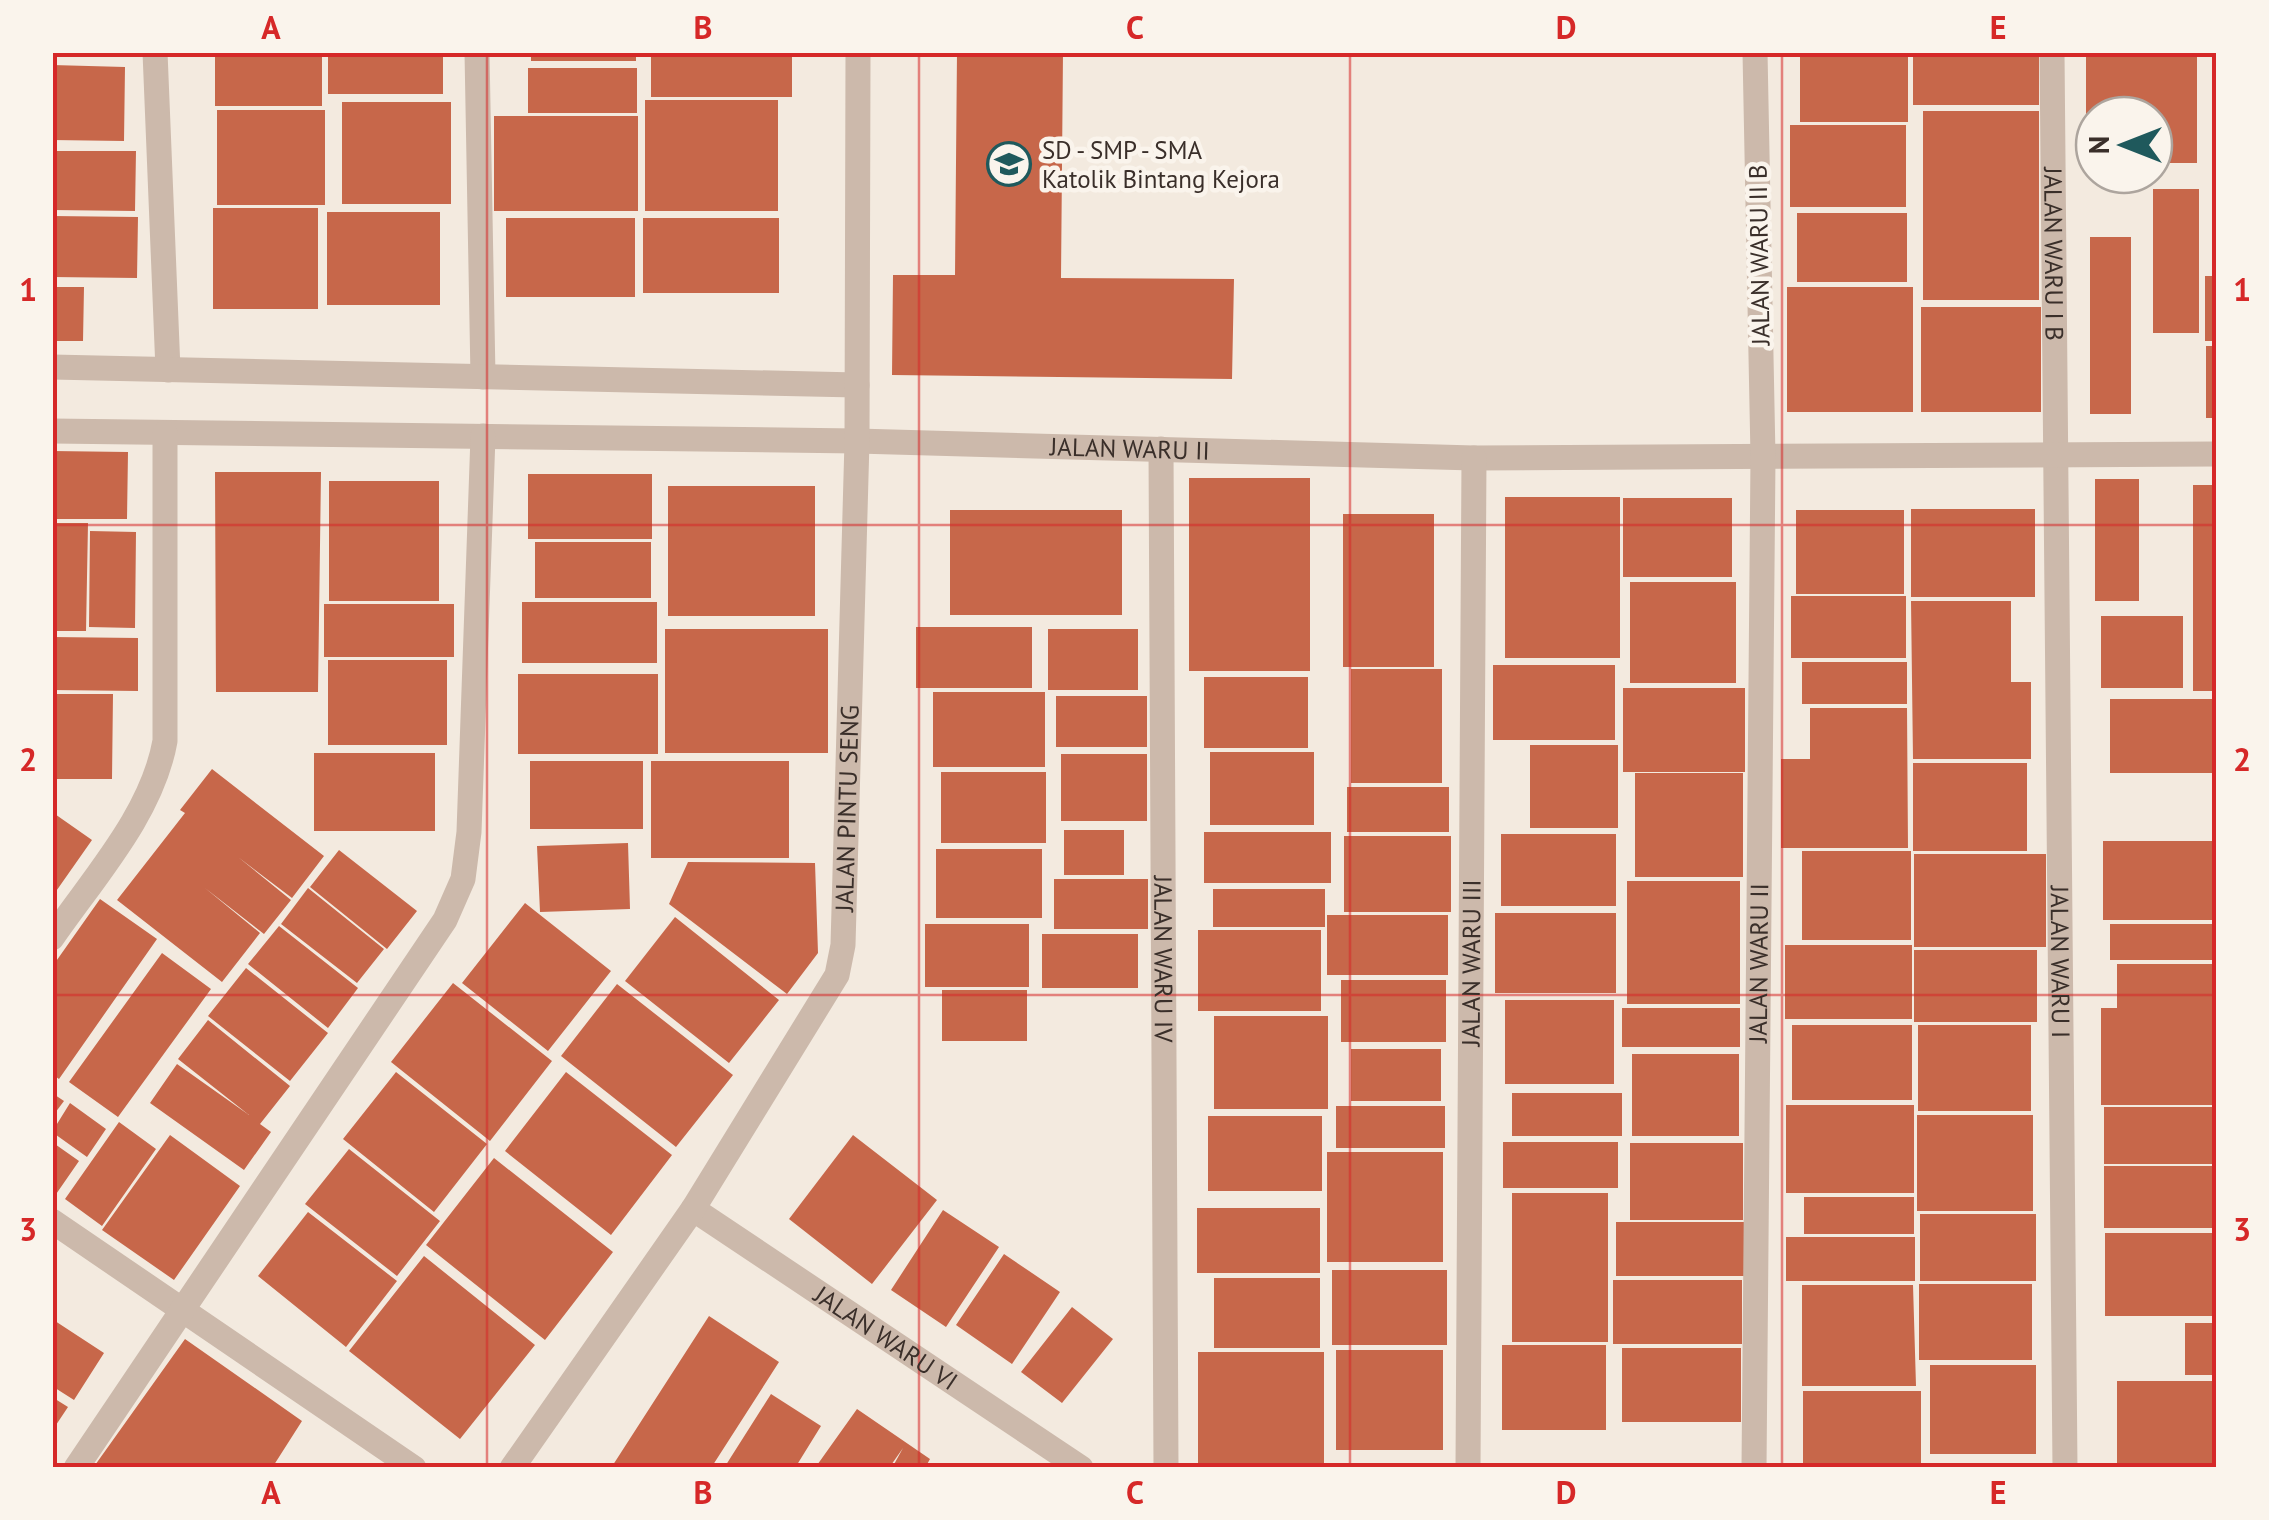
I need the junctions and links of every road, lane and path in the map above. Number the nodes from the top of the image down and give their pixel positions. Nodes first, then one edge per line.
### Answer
1 (155, 52) edge
2 (476, 52) edge
3 (858, 52) edge
4 (1755, 52) edge
5 (2052, 52) edge
6 (52, 368) edge
7 (168, 370) junction
8 (484, 377) junction
9 (857, 385) junction
10 (52, 431) edge
11 (165, 432) junction
12 (482, 436) junction
13 (857, 441) junction
14 (1161, 449) junction
15 (2216, 454) edge
16 (2058, 455) junction
17 (1763, 456) junction
18 (1474, 458) junction
19 (52, 938) edge
20 (693, 1209) junction
21 (52, 1222) edge
22 (184, 1312) junction
23 (76, 1468) edge
24 (414, 1468) edge
25 (512, 1468) edge
26 (1081, 1468) edge
27 (1166, 1468) edge
28 (1468, 1468) edge
29 (1754, 1468) edge
30 (2066, 1468) edge

1 - 7 street
2 - 8 street
3 - 9 street, JALAN PINTU SENG
4 - 17 street, JALAN WARU II B
5 - 16 street, JALAN WARU I B
6 - 7 street
7 - 8 street
8 - 9 street
9 - 13 street, JALAN PINTU SENG
10 - 11 street, JALAN WARU II
11 - 12 street, JALAN WARU II
11 - 19 street
12 - 13 street, JALAN WARU II
12 - 22 street
13 - 14 street, JALAN WARU II
13 - 20 street, JALAN PINTU SENG
14 - 18 street, JALAN WARU II
14 - 27 street, JALAN WARU IV
15 - 16 street, JALAN WARU II
16 - 17 street, JALAN WARU II
16 - 30 street, JALAN WARU I
17 - 18 street, JALAN WARU II
17 - 29 street, JALAN WARU II
18 - 28 street, JALAN WARU III
20 - 25 street, JALAN PINTU SENG
20 - 26 street, JALAN WARU VI
21 - 22 street
22 - 23 street
22 - 24 street

